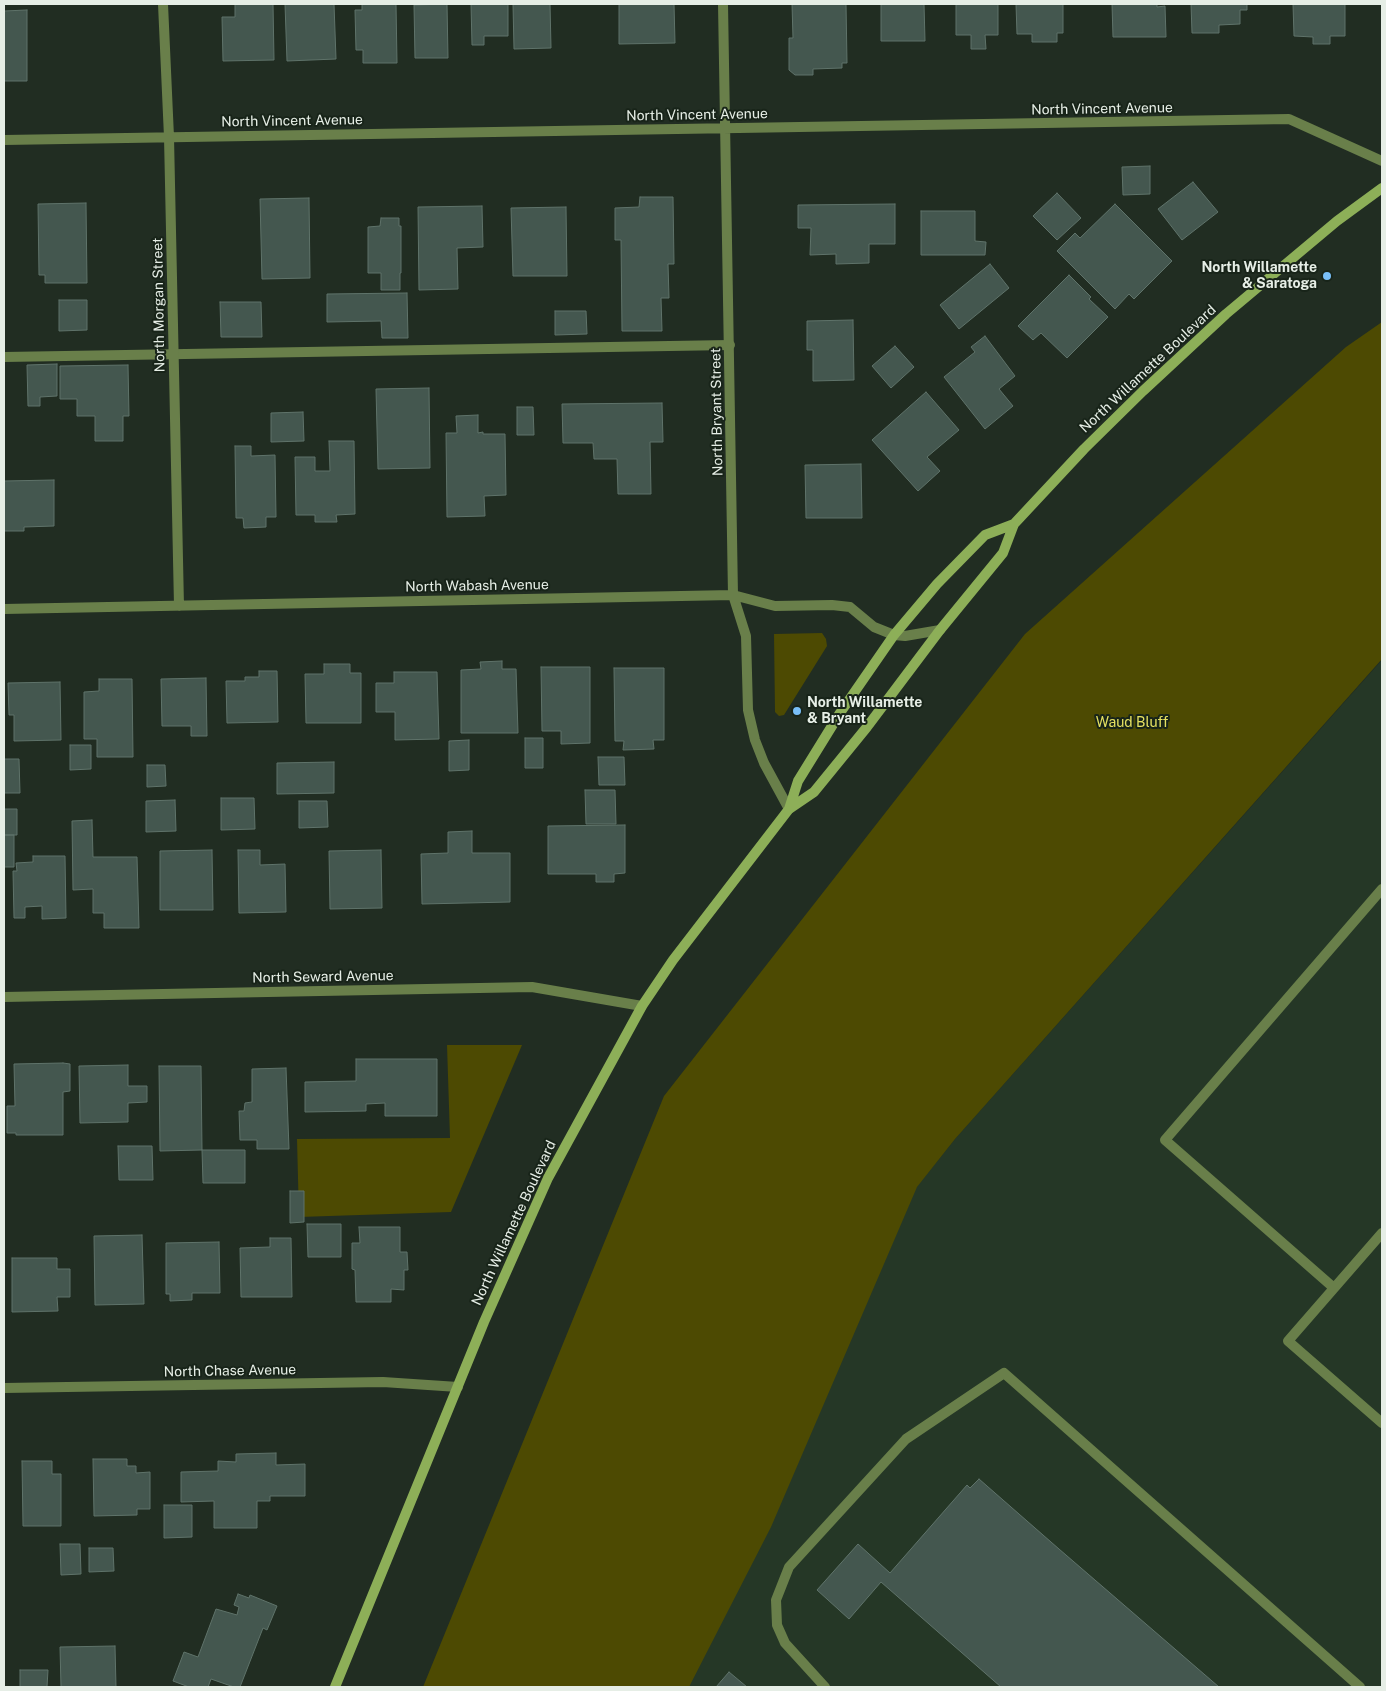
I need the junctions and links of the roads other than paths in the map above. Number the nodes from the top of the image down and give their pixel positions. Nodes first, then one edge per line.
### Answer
1 (163, 4) edge
2 (723, 4) edge
3 (726, 128) junction
4 (169, 136) junction
5 (4, 140) edge
6 (1382, 161) edge
7 (1382, 188) edge
8 (730, 345) junction
9 (174, 354) junction
10 (4, 357) edge
11 (1014, 524) junction
12 (733, 595) junction
13 (179, 606) junction
14 (4, 609) edge
15 (940, 630) junction
16 (894, 636) junction
17 (790, 809) junction
18 (1382, 889) edge
19 (4, 997) edge
20 (642, 1006) junction
21 (1382, 1233) edge
22 (1334, 1288) junction
23 (458, 1387) junction
24 (4, 1388) edge
25 (1382, 1423) edge
26 (335, 1687) edge
27 (825, 1687) edge
28 (1360, 1687) edge

1 - 4 street, North Morgan Street
2 - 3 street, North Bryant Street
3 - 4 street, North Vincent Avenue
3 - 6 street, North Vincent Avenue
3 - 8 street, North Bryant Street
4 - 5 street, North Vincent Avenue
4 - 9 street, North Morgan Street
7 - 11 main road, North Willamette Boulevard
8 - 9 street
8 - 12 street, North Bryant Street
9 - 10 street
9 - 13 street, North Morgan Street
11 - 15 main road, North Willamette Boulevard
11 - 16 main road, North Willamette Boulevard
12 - 13 street, North Wabash Avenue
12 - 16 street, North Wabash Avenue
12 - 17 street, North Bryant Street
13 - 14 street, North Wabash Avenue
15 - 16 street
15 - 17 main road, North Willamette Boulevard
16 - 17 main road, North Willamette Boulevard
17 - 20 main road, North Willamette Boulevard
18 - 22 street
19 - 20 street, North Seward Avenue
20 - 23 main road, North Willamette Boulevard
21 - 22 street
22 - 25 street
23 - 24 street, North Chase Avenue
23 - 26 main road, North Willamette Boulevard
27 - 28 street

